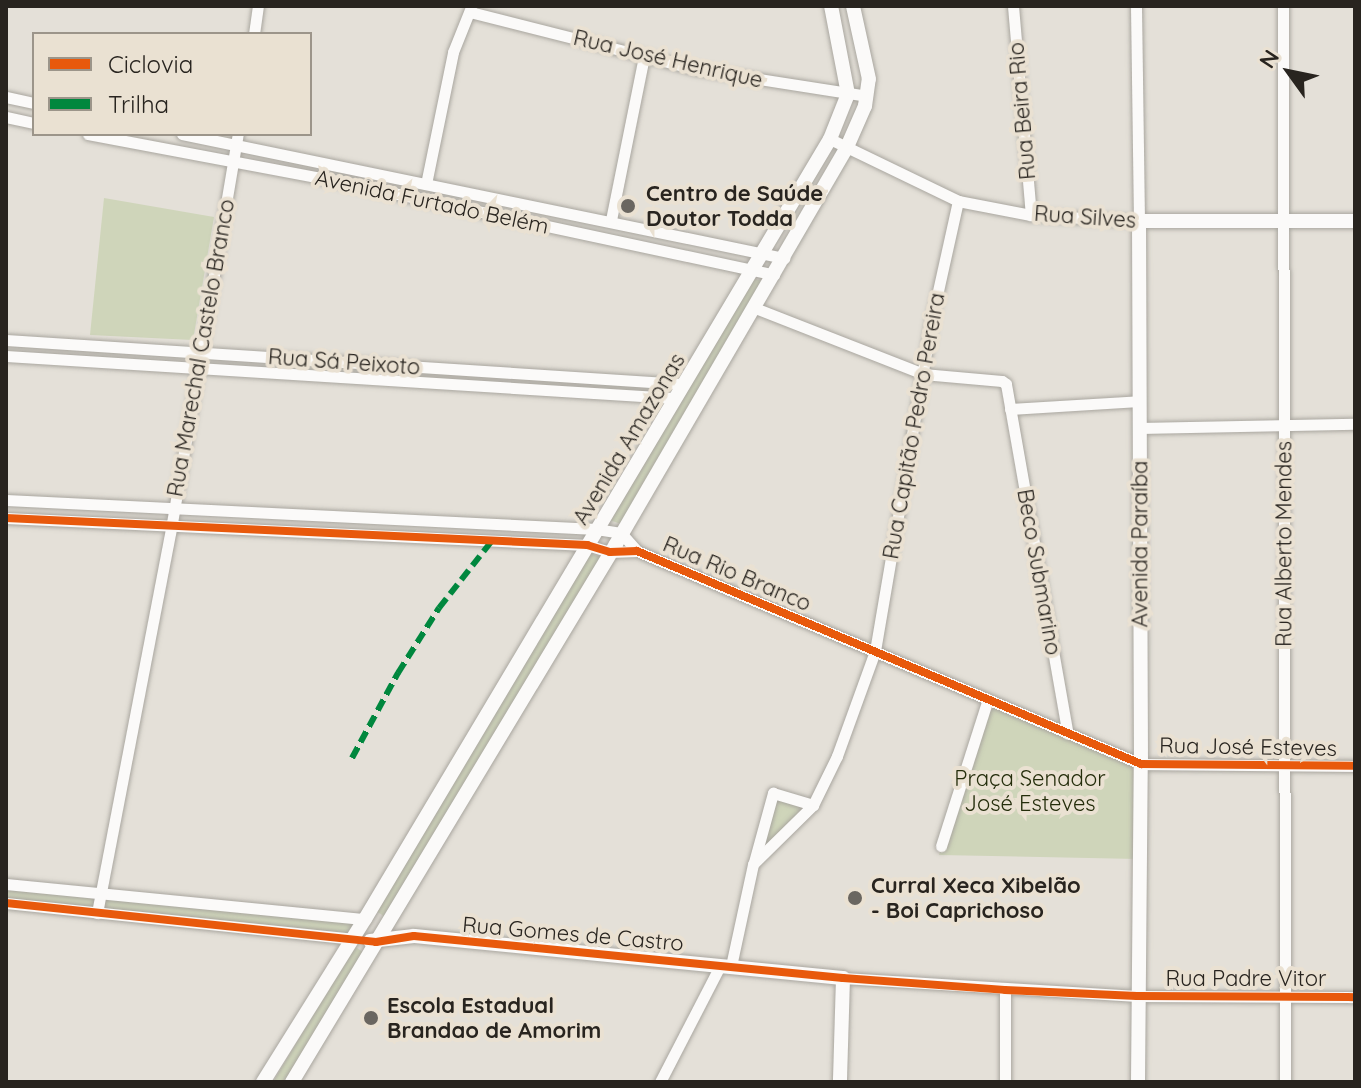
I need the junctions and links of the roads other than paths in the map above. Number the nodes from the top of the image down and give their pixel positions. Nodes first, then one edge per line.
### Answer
1 (258, 6) edge
2 (831, 6) edge
3 (853, 6) edge
4 (1013, 6) edge
5 (1136, 6) edge
6 (1283, 6) edge
7 (471, 9) edge
8 (254, 32) edge
9 (644, 56) junction
10 (848, 94) junction
11 (867, 96) junction
12 (6, 97) edge
13 (32, 103) edge
14 (6, 117) edge
15 (32, 123) edge
16 (98, 136) edge
17 (200, 136) edge
18 (830, 139) junction
19 (237, 140) edge
20 (847, 147) junction
21 (233, 164) junction
22 (426, 184) junction
23 (454, 191) junction
24 (958, 201) junction
25 (451, 205) junction
26 (1031, 215) junction
27 (611, 220) junction
28 (1139, 221) junction
29 (1282, 221) junction
30 (1355, 221) edge
31 (764, 252) junction
32 (784, 258) junction
33 (753, 269) junction
34 (774, 275) junction
35 (755, 308) junction
36 (6, 340) edge
37 (199, 352) junction
38 (6, 356) edge
39 (196, 366) junction
40 (923, 374) junction
41 (682, 384) junction
42 (674, 398) junction
43 (1139, 401) junction
44 (1010, 409) junction
45 (1284, 424) junction
46 (1355, 424) edge
47 (1139, 428) junction
48 (6, 500) edge
49 (174, 510) junction
50 (6, 518) edge
51 (172, 523) junction
52 (596, 529) junction
53 (621, 533) junction
54 (587, 545) junction
55 (637, 551) junction
56 (610, 552) junction
57 (875, 651) junction
58 (988, 699) junction
59 (1068, 734) junction
60 (1141, 764) junction
61 (1355, 766) edge
62 (1284, 767) junction
63 (813, 805) junction
64 (941, 846) dead end
65 (753, 864) junction
66 (6, 884) edge
67 (100, 892) junction
68 (6, 903) edge
69 (97, 913) junction
70 (365, 919) junction
71 (386, 922) junction
72 (414, 936) junction
73 (352, 939) junction
74 (376, 942) junction
75 (725, 966) junction
76 (843, 978) junction
77 (1005, 990) junction
78 (1137, 996) junction
79 (1355, 997) edge
80 (1285, 998) junction
81 (263, 1082) edge
82 (292, 1082) edge
83 (660, 1082) edge
84 (840, 1082) edge
85 (1005, 1082) edge
86 (1138, 1082) edge
87 (1285, 1082) edge

1 - 8 street
2 - 10 street
3 - 11 street, Avenida Amazonas
4 - 26 street, Rua Beira Rio
5 - 28 street, Avenida Paraíba
6 - 29 street, Rua Alberto Mendes
7 - 9 street, Rua José Henrique
7 - 22 street
9 - 10 street, Rua José Henrique
9 - 27 street
10 - 11 street, Rua José Henrique
10 - 18 street, Avenida Amazonas
11 - 20 street, Avenida Amazonas
12 - 13 street
14 - 15 street
16 - 21 street, Avenida Furtado Belém
17 - 19 street, Avenida Furtado Belém
18 - 20 street, Rua Silves
18 - 31 street, Avenida Amazonas
19 - 21 street, Rua Marechal Castelo Branco
19 - 22 street, Avenida Furtado Belém
20 - 24 street, Rua Silves
20 - 32 street, Avenida Amazonas
21 - 25 street, Avenida Furtado Belém
21 - 37 street, Rua Marechal Castelo Branco
22 - 23 street, Avenida Furtado Belém
23 - 25 street
23 - 27 street, Avenida Furtado Belém
24 - 26 street, Rua Silves
24 - 40 street, Rua Capitão Pedro Pereira
25 - 33 street, Avenida Furtado Belém
26 - 28 street, Rua Silves
27 - 31 street, Avenida Furtado Belém
28 - 29 street, Rua Silves
28 - 43 street, Avenida Paraíba
29 - 30 street, Rua Silves
29 - 45 street, Rua Alberto Mendes
31 - 32 street, Avenida Furtado Belém
31 - 33 street, Avenida Amazonas
32 - 34 street, Avenida Amazonas
33 - 34 street, Avenida Furtado Belém
33 - 41 street, Avenida Amazonas
34 - 35 street, Avenida Amazonas
35 - 40 street
35 - 53 street, Avenida Amazonas
36 - 37 street, Rua Sá Peixoto
37 - 39 street, Rua Marechal Castelo Branco
37 - 41 street, Rua Sá Peixoto
38 - 39 street, Rua Sá Peixoto
39 - 42 street, Rua Sá Peixoto
39 - 49 street, Rua Marechal Castelo Branco
40 - 44 street
40 - 57 street, Rua Capitão Pedro Pereira
41 - 42 street, Avenida Amazonas
42 - 52 street, Avenida Amazonas
43 - 44 street
43 - 47 street, Avenida Paraíba
44 - 59 street, Beco Submarino
45 - 46 street
45 - 47 street
45 - 62 street, Rua Alberto Mendes
47 - 60 street, Avenida Paraíba
48 - 49 street
49 - 51 street, Rua Marechal Castelo Branco
49 - 52 street
50 - 51 street, Rua Rio Branco
51 - 54 street, Rua Rio Branco
51 - 67 street, Rua Marechal Castelo Branco
52 - 53 street
52 - 54 street, Avenida Amazonas
53 - 55 street, Rua Rio Branco
53 - 56 street, Avenida Amazonas
54 - 56 street, Rua Rio Branco
54 - 70 street, Avenida Amazonas
55 - 56 street, Rua Rio Branco
55 - 57 street, Rua Rio Branco
56 - 71 street, Avenida Amazonas
57 - 58 street, Rua Rio Branco
57 - 63 street, Rua Capitão Pedro Pereira
58 - 59 street, Rua Rio Branco
58 - 64 street
59 - 60 street, Rua Rio Branco
60 - 62 street, Rua José Esteves
60 - 78 street, Avenida Paraíba
61 - 62 street, Rua José Esteves
62 - 80 street, Rua Alberto Mendes
63 - 65 street, Rua Capitão Pedro Pereira
63 - 65 street
65 - 75 street
66 - 67 street, Rua Gomes de Castro
67 - 69 street, Rua Marechal Castelo Branco
67 - 70 street, Rua Gomes de Castro
68 - 69 street, Rua Gomes de Castro
69 - 73 street, Rua Gomes de Castro
70 - 71 street, Rua Gomes de Castro
70 - 73 street, Avenida Amazonas
71 - 72 street, Rua Gomes de Castro
71 - 74 street, Avenida Amazonas
72 - 74 street, Rua Gomes de Castro
72 - 75 street, Rua Gomes de Castro
73 - 74 street, Rua Gomes de Castro
73 - 81 street, Avenida Amazonas
74 - 82 street, Avenida Amazonas
75 - 76 street, Rua Gomes de Castro
75 - 83 street
76 - 77 street, Rua Gomes de Castro
76 - 84 street
77 - 78 street, Rua Gomes de Castro
77 - 85 street
78 - 80 street, Rua Padre Vitor
78 - 86 street, Avenida Paraíba
79 - 80 street, Rua Padre Vitor
80 - 87 street, Rua Alberto Mendes

